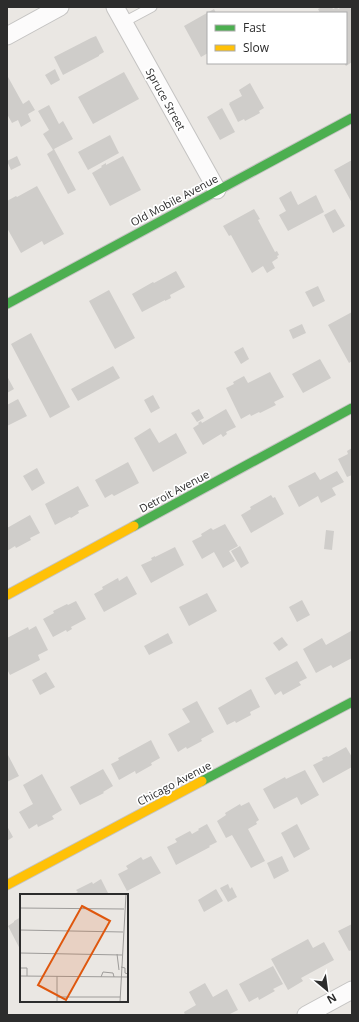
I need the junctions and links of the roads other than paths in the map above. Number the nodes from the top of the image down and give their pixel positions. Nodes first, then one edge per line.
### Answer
1 (60, 7) edge
2 (115, 7) edge
3 (152, 7) edge
4 (124, 22) junction
5 (7, 36) edge
6 (352, 118) edge
7 (218, 190) junction
8 (7, 304) edge
9 (352, 408) edge
10 (7, 595) edge
11 (352, 702) edge
12 (7, 885) edge
13 (352, 990) edge
14 (306, 1015) edge

1 - 5 street
2 - 4 street, Spruce Street
3 - 4 lane
4 - 7 street, Spruce Street
6 - 7 street, Old Mobile Avenue
7 - 8 street, Old Mobile Avenue
9 - 10 street, Detroit Avenue
11 - 12 street, Chicago Avenue
13 - 14 street

